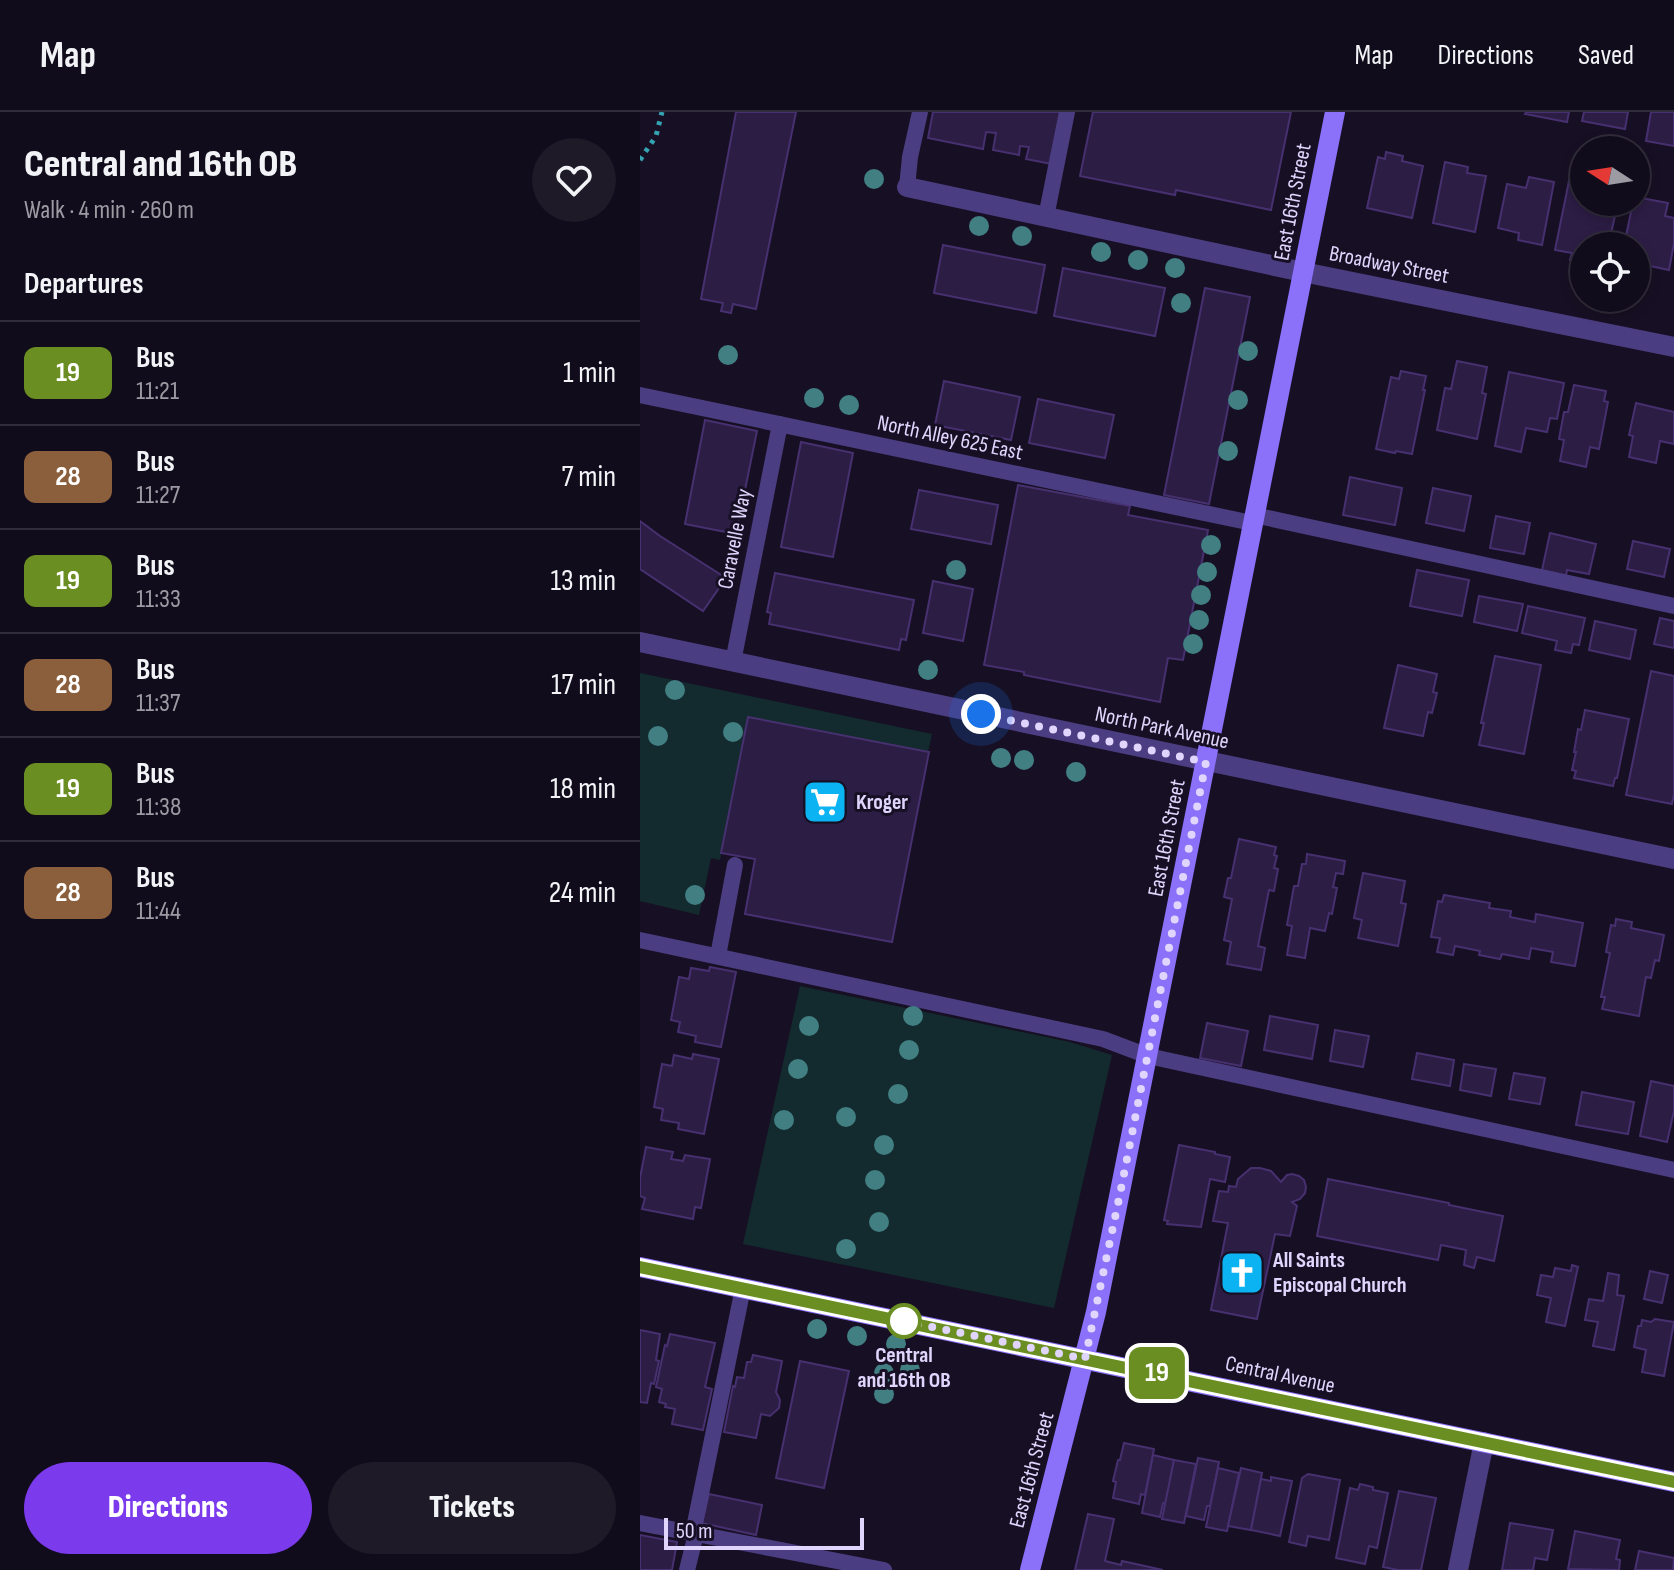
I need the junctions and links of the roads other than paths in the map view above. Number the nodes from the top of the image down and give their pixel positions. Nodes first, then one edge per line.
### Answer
1 (920, 112) edge
2 (1067, 112) edge
3 (1335, 112) edge
4 (907, 187) joint
5 (1046, 217) junction
6 (1303, 272) junction
7 (1674, 347) edge
8 (640, 395) edge
9 (780, 424) junction
10 (1253, 519) junction
11 (1674, 606) edge
12 (640, 642) edge
13 (733, 662) junction
14 (1206, 762) junction
15 (1674, 859) edge
16 (735, 865) dead end
17 (640, 940) edge
18 (718, 956) junction
19 (1148, 1056) junction
20 (1674, 1170) edge
21 (640, 1267) edge
22 (743, 1288) junction
23 (1085, 1359) junction
24 (1484, 1442) junction
25 (1674, 1482) edge
26 (640, 1523) edge
27 (694, 1533) junction
28 (687, 1570) edge
29 (884, 1570) edge
30 (1030, 1570) edge
31 (1458, 1570) edge

1 - 4 lane
2 - 5 lane
3 - 6 main road, East 16th Street
4 - 5 street, Broadway Street
5 - 6 street, Broadway Street
6 - 7 street, Broadway Street
6 - 10 main road, East 16th Street
8 - 9 lane, North Alley 625 East
9 - 10 lane, North Alley 625 East
9 - 13 lane, Caravelle Way
10 - 11 lane, North Alley 625 East
10 - 14 main road, East 16th Street
12 - 13 street, North Park Avenue
13 - 14 street, North Park Avenue
14 - 15 street, North Park Avenue
14 - 19 main road, East 16th Street
16 - 18 lane
17 - 18 lane
18 - 19 lane
19 - 20 lane
19 - 23 main road, East 16th Street
21 - 22 main road, Central Avenue
22 - 23 main road, Central Avenue
22 - 27 lane
23 - 24 main road, Central Avenue
23 - 30 main road, East 16th Street
24 - 25 main road, Central Avenue
24 - 31 street
26 - 27 lane
27 - 28 lane
27 - 29 lane

